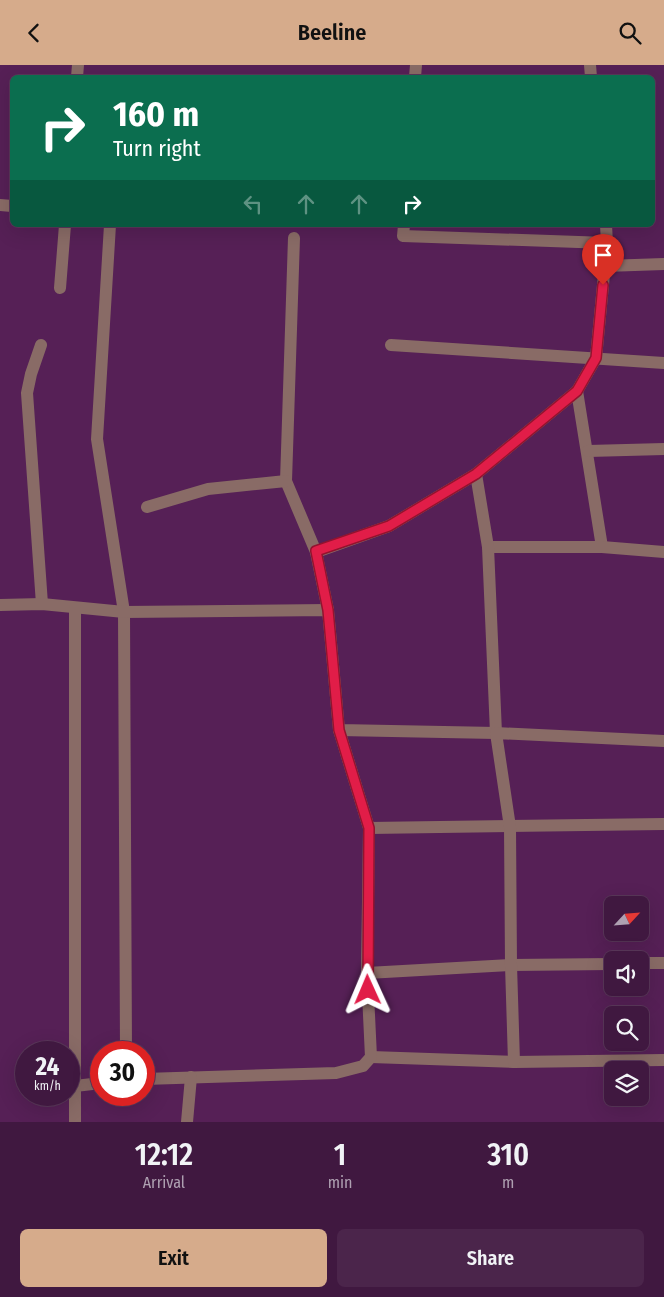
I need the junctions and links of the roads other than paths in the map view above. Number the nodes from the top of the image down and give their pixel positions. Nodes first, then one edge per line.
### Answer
1 (65, 227) edge
2 (110, 227) edge
3 (404, 227) edge
4 (606, 227) edge
5 (294, 238) dead end
6 (607, 243) junction
7 (664, 264) edge
8 (605, 267) junction
9 (60, 287) dead end
10 (41, 345) dead end
11 (391, 345) dead end
12 (596, 358) junction
13 (664, 363) edge
14 (577, 391) junction
15 (664, 449) edge
16 (588, 451) junction
17 (476, 474) junction
18 (286, 481) junction
19 (146, 507) dead end
20 (488, 547) junction
21 (602, 547) junction
22 (316, 551) junction
23 (664, 552) edge
24 (42, 603) junction
25 (0, 605) edge
26 (75, 608) junction
27 (328, 610) junction
28 (124, 612) junction
29 (339, 730) junction
30 (496, 733) junction
31 (664, 741) edge
32 (664, 824) edge
33 (510, 827) junction
34 (369, 828) junction
35 (649, 963) edge
36 (664, 963) edge
37 (604, 964) edge
38 (510, 965) junction
39 (368, 973) junction
40 (76, 1041) edge
41 (126, 1041) edge
42 (371, 1057) junction
43 (664, 1060) edge
44 (514, 1062) junction
45 (191, 1077) junction
46 (155, 1079) edge
47 (75, 1106) edge
48 (75, 1122) edge
49 (187, 1122) edge

1 - 9 street
2 - 28 street
3 - 6 street
4 - 6 street
5 - 18 street
6 - 8 street
7 - 8 street
8 - 12 street
10 - 24 street
11 - 12 street
12 - 13 street
12 - 14 street
14 - 16 street
14 - 17 street
15 - 16 street
16 - 21 street
17 - 20 street
17 - 22 street
18 - 19 street
18 - 22 street
20 - 21 street
20 - 30 street
21 - 23 street
22 - 27 street
24 - 25 street
24 - 26 street
26 - 28 street
26 - 40 street
27 - 28 street
27 - 29 street
28 - 41 street
29 - 30 street
29 - 34 street
30 - 31 street
30 - 33 street
32 - 33 street
33 - 34 street
33 - 38 street
34 - 39 street
35 - 36 street
37 - 38 street
38 - 39 street
38 - 44 street
39 - 42 street
42 - 44 street
42 - 45 street
43 - 44 street
45 - 46 street
45 - 49 street
47 - 48 street

